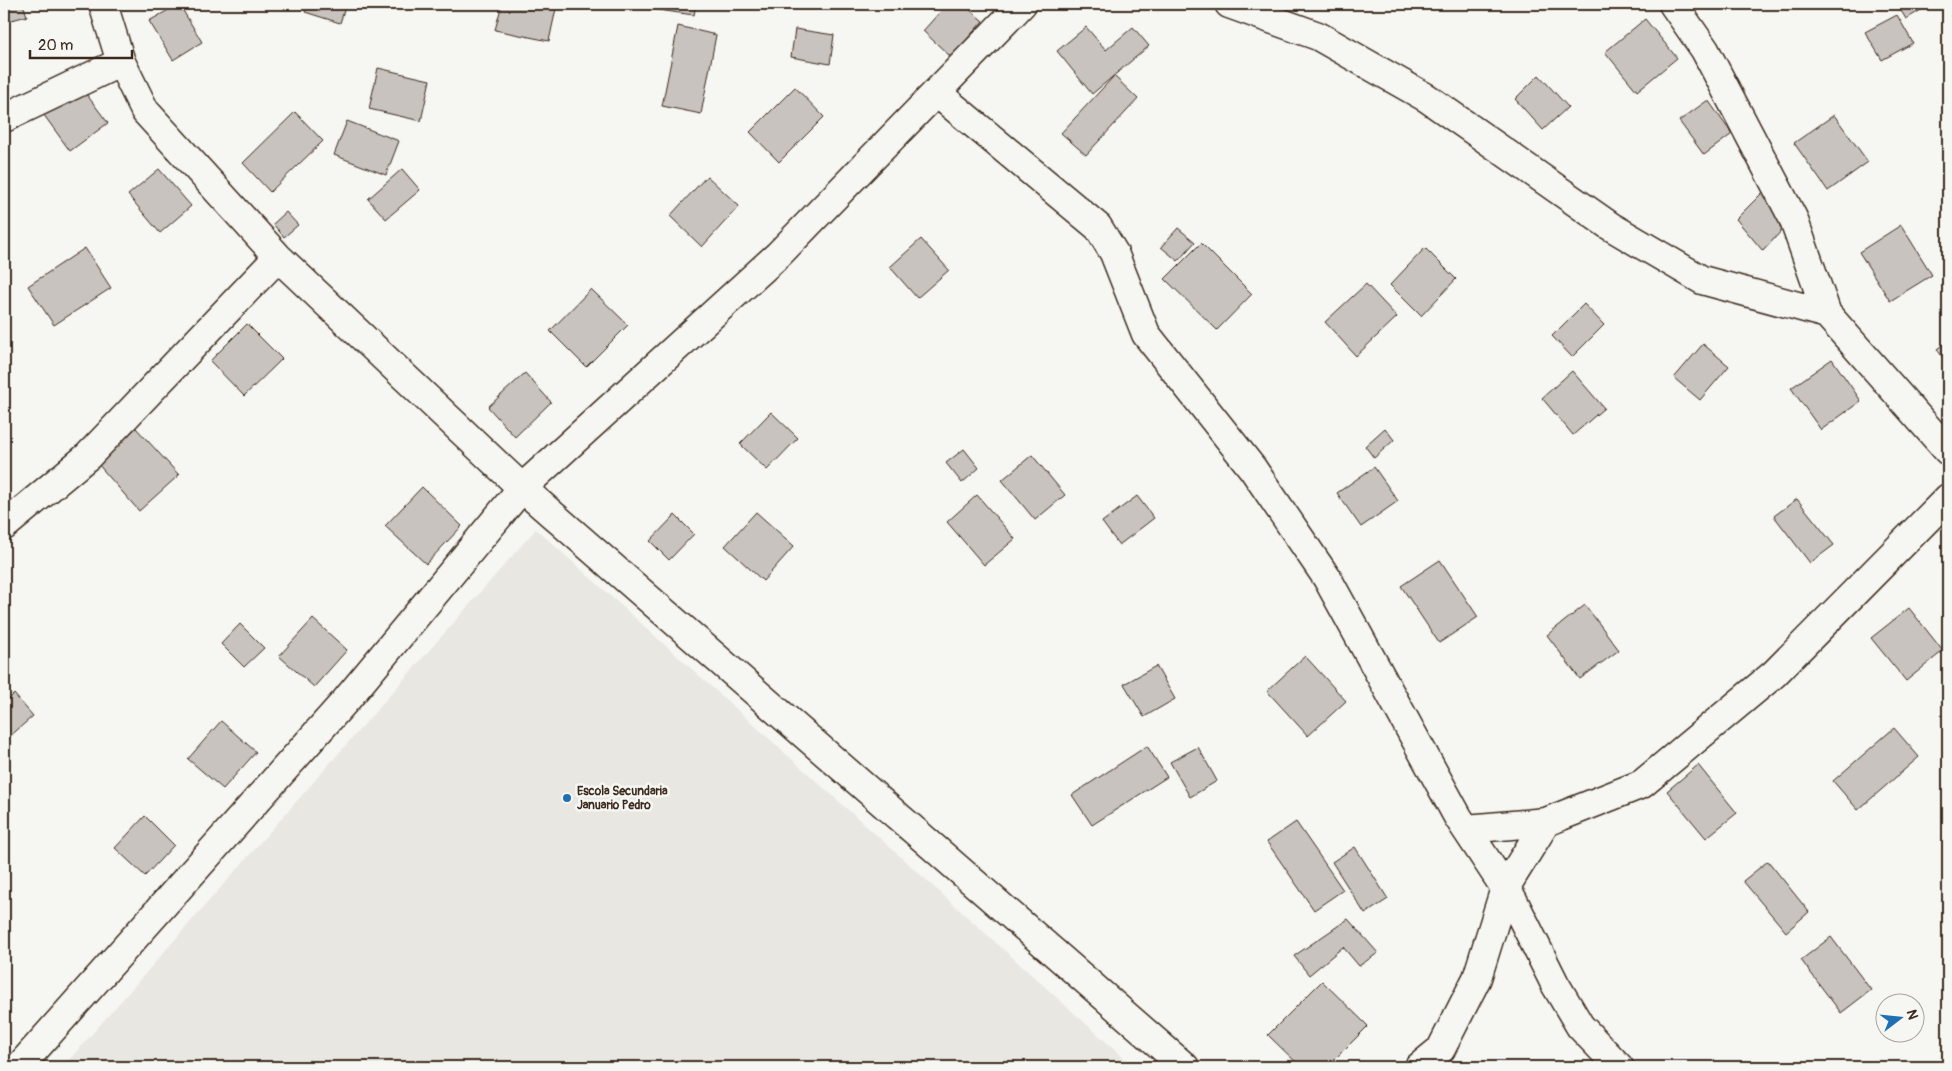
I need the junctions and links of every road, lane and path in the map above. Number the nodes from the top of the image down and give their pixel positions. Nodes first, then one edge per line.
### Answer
1 (103, 4) edge
2 (1022, 4) edge
3 (1229, 4) edge
4 (1673, 4) edge
5 (121, 62) junction
6 (936, 93) junction
7 (4, 118) edge
8 (278, 256) junction
9 (1828, 314) junction
10 (1948, 451) edge
11 (522, 488) junction
12 (1948, 498) edge
13 (4, 526) edge
14 (1546, 822) junction
15 (1466, 829) junction
16 (1505, 888) junction
17 (19, 1067) edge
18 (1185, 1067) edge
19 (1419, 1067) edge
20 (1619, 1067) edge

1 - 5 street
2 - 6 street
3 - 9 street
4 - 9 street
5 - 7 street
5 - 8 street
6 - 11 street
6 - 15 street
8 - 11 street
8 - 13 street
9 - 10 street
11 - 17 street
11 - 18 street
12 - 14 street
14 - 15 street
14 - 16 street
15 - 16 street
16 - 19 street
16 - 20 street

